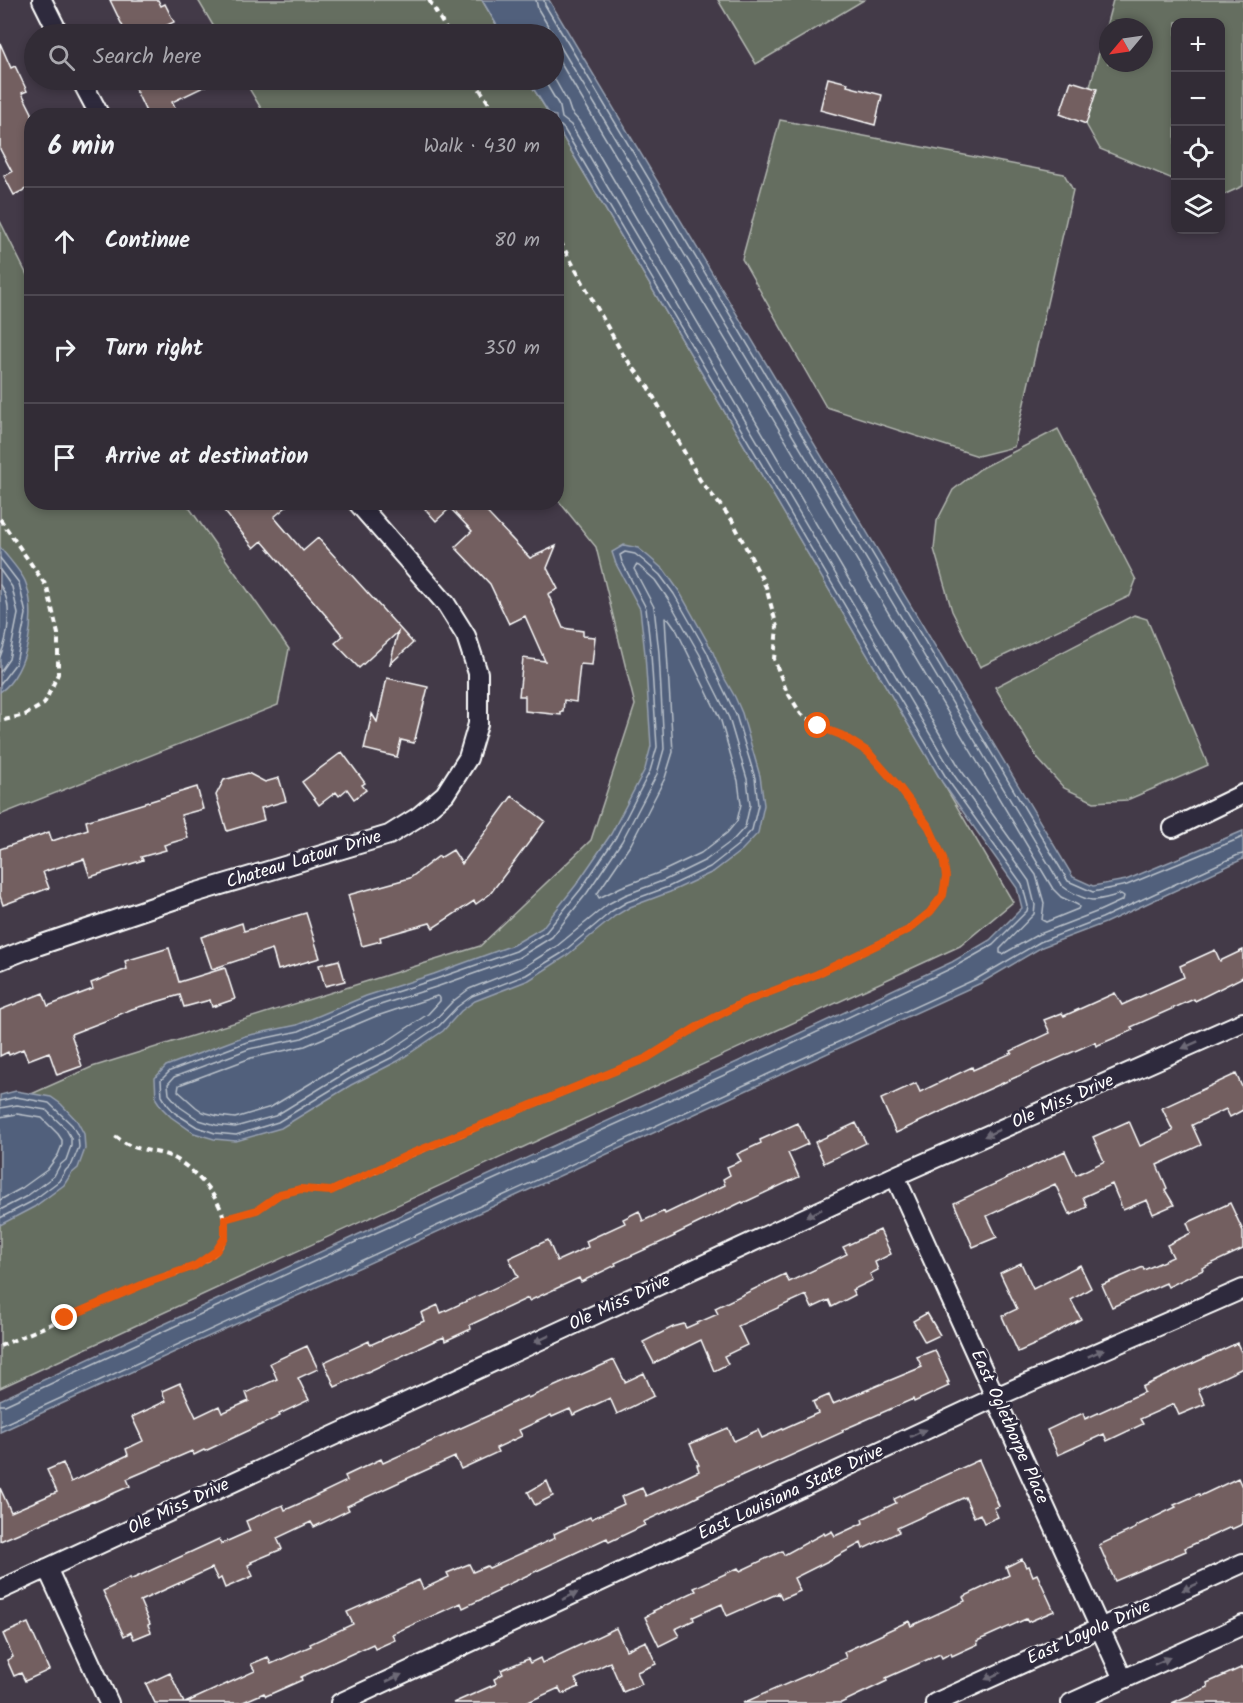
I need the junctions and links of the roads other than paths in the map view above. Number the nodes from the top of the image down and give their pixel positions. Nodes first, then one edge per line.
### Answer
1 (42, 0) edge
2 (54, 24) edge
3 (86, 90) edge
4 (96, 108) edge
5 (364, 510) edge
6 (1243, 794) edge
7 (1173, 828) dead end
8 (0, 960) edge
9 (1243, 1022) edge
10 (895, 1176) junction
11 (1243, 1289) edge
12 (996, 1397) junction
13 (1243, 1563) edge
14 (47, 1568) junction
15 (0, 1590) edge
16 (1243, 1625) edge
17 (1100, 1628) junction
18 (1123, 1679) junction
19 (109, 1703) edge
20 (340, 1703) edge
21 (935, 1703) edge
22 (1071, 1703) edge

1 - 2 street
3 - 4 street
5 - 8 street, Chateau Latour Drive
6 - 7 street
9 -> 10 street, Ole Miss Drive
10 - 12 street, East Oglethorpe Place
10 -> 14 street, Ole Miss Drive
12 -> 11 street, East Louisiana State Drive
12 - 17 street, East Oglethorpe Place
20 -> 12 street, East Louisiana State Drive
13 -> 17 street, East Loyola Drive
14 - 15 street, Ole Miss Drive
14 - 19 street
18 -> 16 street
17 - 18 street, East Oglethorpe Place
17 -> 21 street, East Loyola Drive
18 - 22 street

